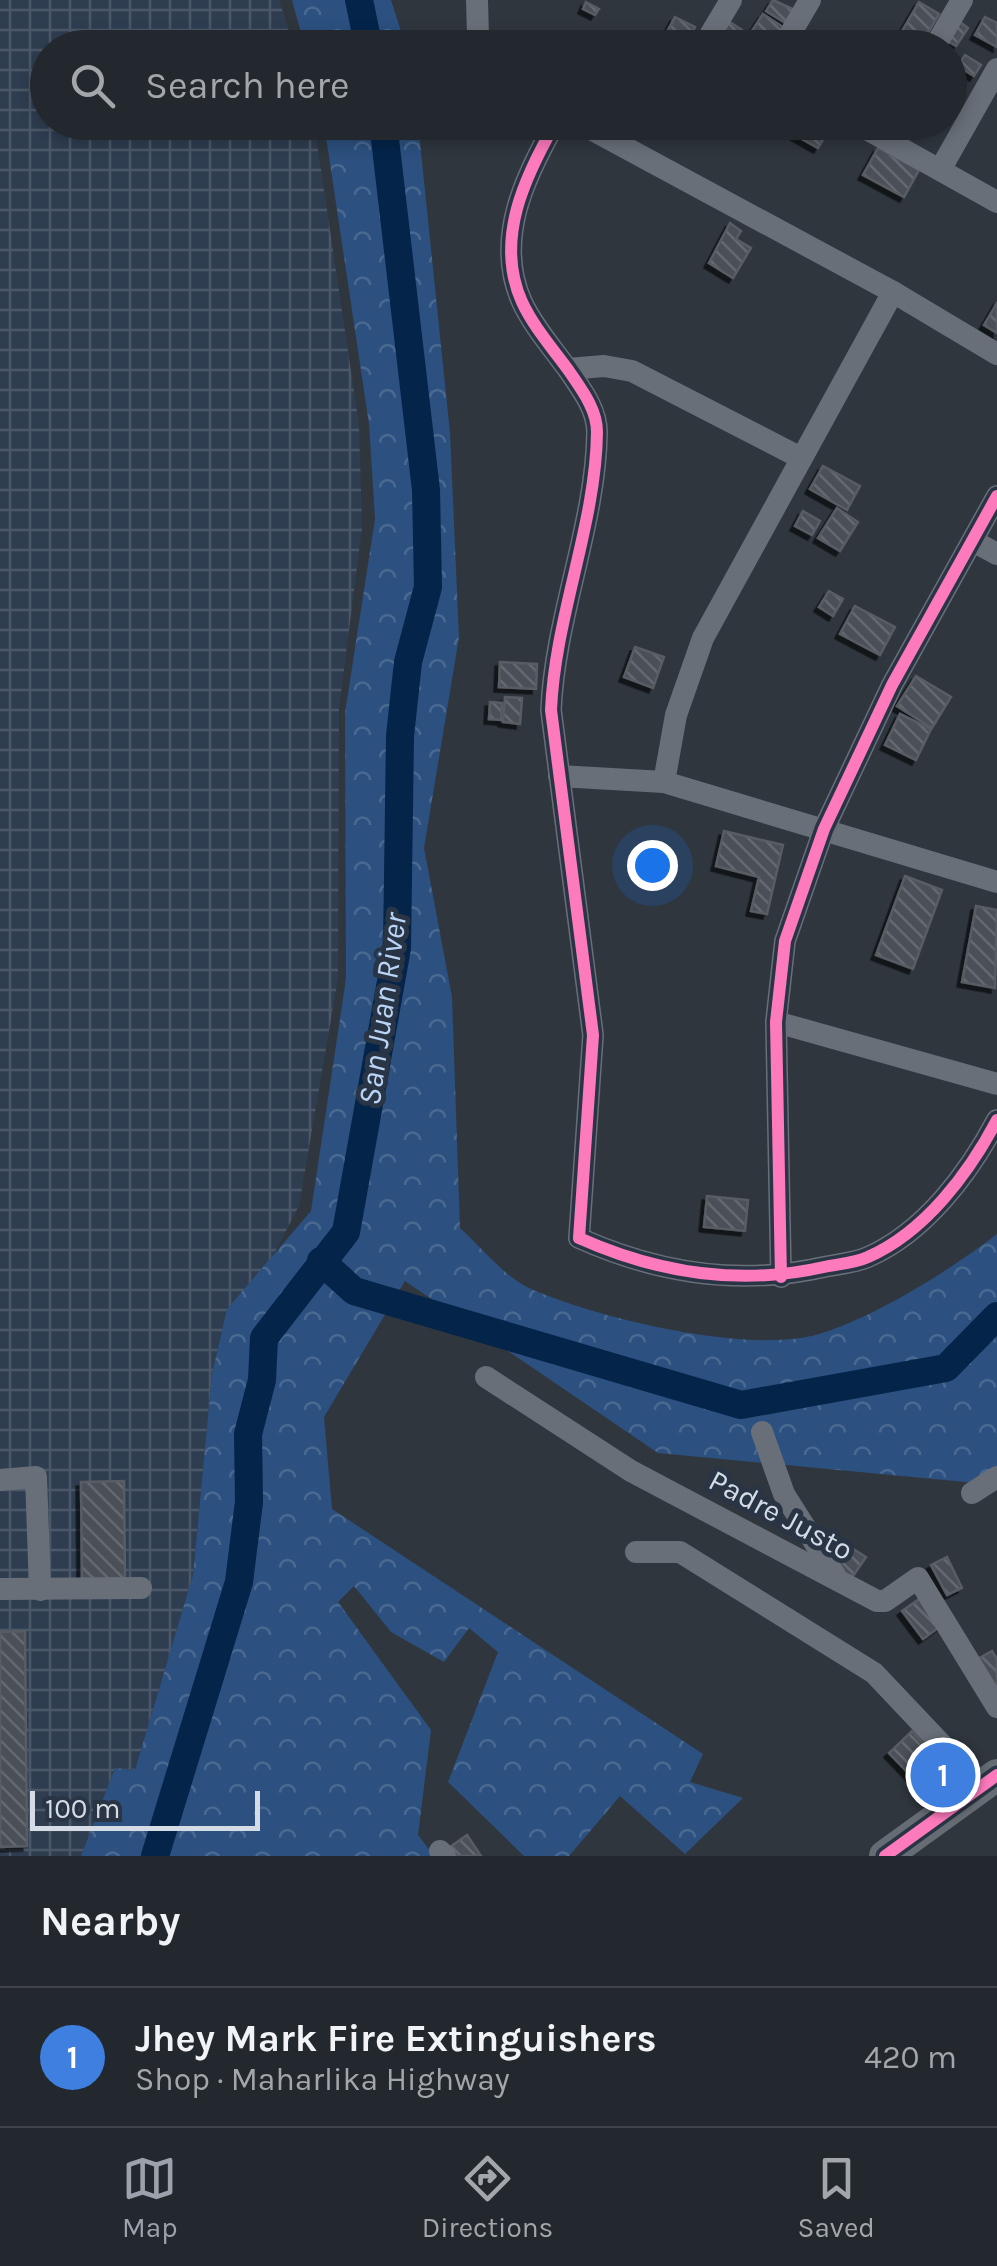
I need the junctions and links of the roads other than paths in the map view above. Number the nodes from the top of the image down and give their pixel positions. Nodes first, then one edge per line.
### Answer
1 (478, 0) edge
2 (731, 0) edge
3 (810, 0) edge
4 (962, 0) edge
5 (478, 30) edge
6 (713, 30) edge
7 (792, 30) edge
8 (944, 30) edge
9 (997, 70) edge
10 (967, 123) edge
11 (546, 140) edge
12 (611, 140) edge
13 (899, 140) edge
14 (957, 140) edge
15 (940, 170) junction
16 (997, 202) edge
17 (893, 292) junction
18 (997, 354) edge
19 (568, 370) junction
20 (801, 458) junction
21 (997, 496) edge
22 (973, 540) junction
23 (997, 554) edge
24 (559, 776) junction
25 (664, 782) junction
26 (824, 830) junction
27 (997, 882) edge
28 (776, 1022) junction
29 (997, 1084) edge
30 (997, 1120) edge
31 (781, 1277) junction
32 (486, 1377) dead end
33 (762, 1432) dead end
34 (997, 1477) edge
35 (0, 1480) edge
36 (972, 1493) dead end
37 (636, 1552) dead end
38 (836, 1576) junction
39 (141, 1588) dead end
40 (0, 1589) edge
41 (40, 1590) junction
42 (997, 1707) edge
43 (989, 1780) edge
44 (885, 1856) edge

1 - 5 street
2 - 6 street
3 - 7 street
4 - 8 street
9 - 10 street
11 - 19 street
12 - 17 street
13 - 15 street
14 - 15 street
15 - 16 street
17 - 18 street
17 - 20 street
19 - 20 street
19 - 24 street
20 - 25 street
21 - 22 street
22 - 23 street
22 - 26 street
24 - 25 street
24 - 31 street
25 - 26 street
26 - 27 street
26 - 28 street
28 - 29 street
28 - 31 street
30 - 31 street
32 - 38 street, Padre Justo
33 - 38 street
34 - 36 street
35 - 41 street
37 - 43 street
38 - 42 street, Padre Justo
39 - 41 street
40 - 41 street
43 - 44 highway

